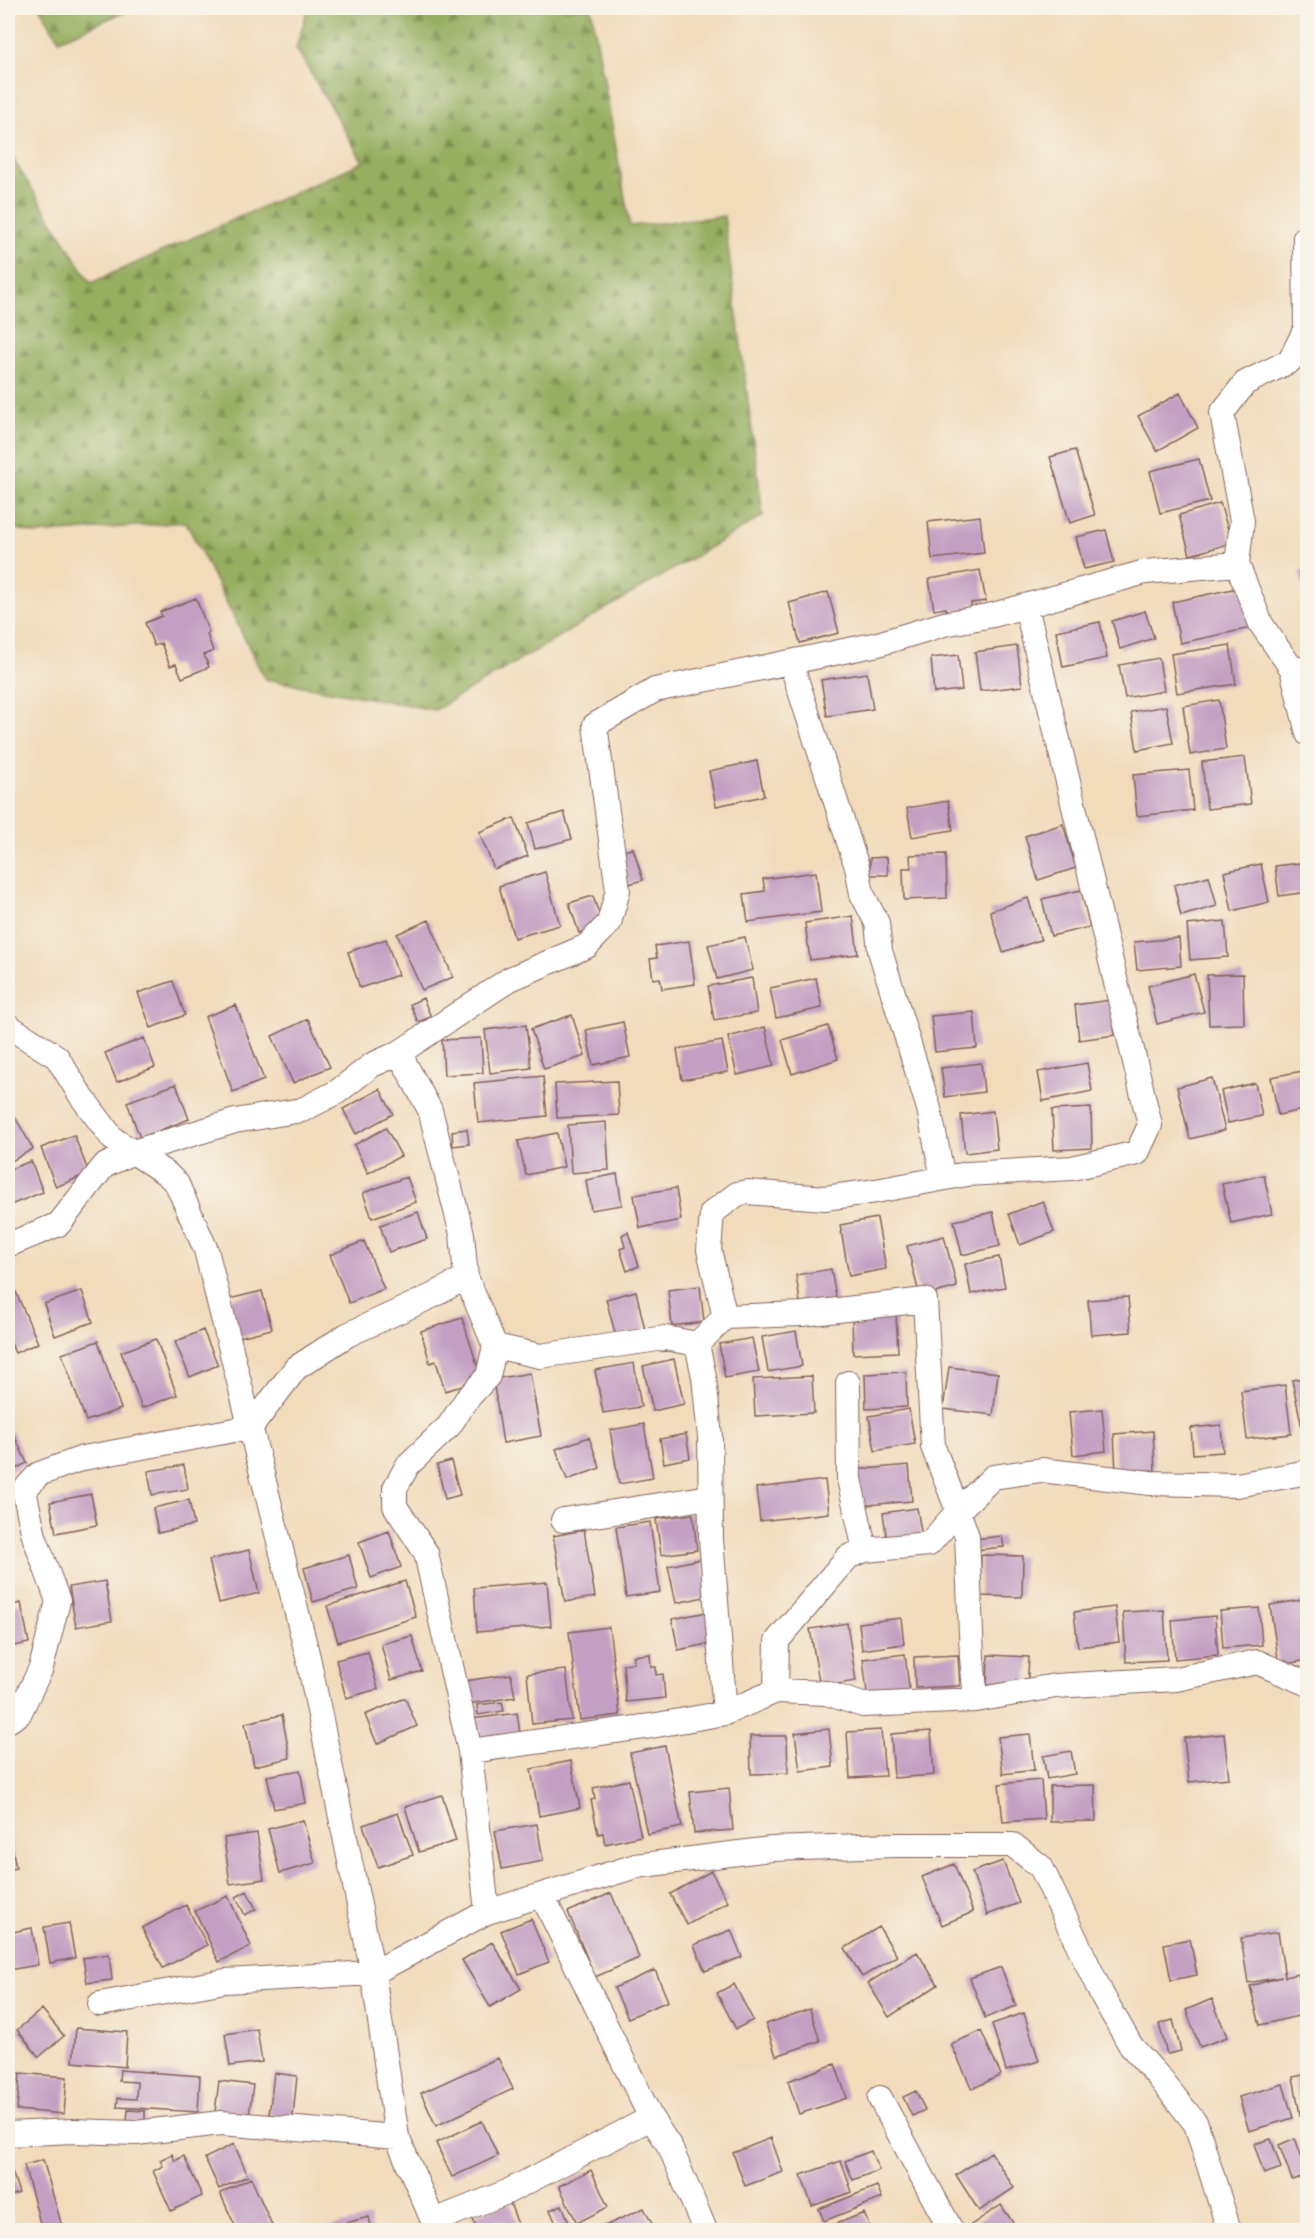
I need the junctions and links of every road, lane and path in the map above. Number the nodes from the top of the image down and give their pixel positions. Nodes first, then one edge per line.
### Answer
1 (1305, 238) dead end
2 (1237, 564) junction
3 (1026, 606) junction
4 (791, 663) junction
5 (1300, 669) edge
6 (1308, 734) edge
7 (8, 1026) edge
8 (399, 1053) junction
9 (133, 1152) junction
10 (943, 1178) junction
11 (8, 1245) edge
12 (466, 1277) junction
13 (724, 1317) junction
14 (697, 1344) junction
15 (495, 1346) junction
16 (848, 1383) dead end
17 (251, 1427) junction
18 (1308, 1472) edge
19 (16, 1494) edge
20 (710, 1497) junction
21 (958, 1511) junction
22 (563, 1520) dead end
23 (865, 1550) junction
24 (1308, 1684) edge
25 (776, 1690) junction
26 (976, 1700) junction
27 (725, 1713) junction
28 (8, 1721) edge
29 (471, 1751) junction
30 (542, 1895) junction
31 (487, 1912) junction
32 (373, 1973) junction
33 (99, 2004) dead end
34 (880, 2098) dead end
35 (651, 2118) junction
36 (8, 2134) edge
37 (397, 2137) junction
38 (436, 2226) edge
39 (705, 2230) edge
40 (951, 2230) edge
41 (1229, 2230) edge

1 - 2 street
2 - 3 street
2 - 5 street
3 - 4 street
3 - 10 street
4 - 8 street
4 - 10 street
5 - 6 street
7 - 9 street
8 - 9 street
8 - 12 street
9 - 11 street
9 - 17 street
10 - 13 street
12 - 15 street
12 - 17 street
13 - 14 street
13 - 21 street
14 - 15 street
14 - 20 street
15 - 29 street
16 - 23 street
17 - 19 street
17 - 32 street
18 - 21 street
19 - 28 street
20 - 22 street
20 - 27 street
21 - 23 street
21 - 26 street
23 - 25 street
24 - 26 street
25 - 26 street
25 - 27 street
27 - 29 street
29 - 31 street
30 - 31 street
30 - 35 street
30 - 41 street
31 - 32 street
32 - 33 street
32 - 37 street
34 - 40 street
35 - 38 street
35 - 39 street
36 - 37 street
37 - 38 street

